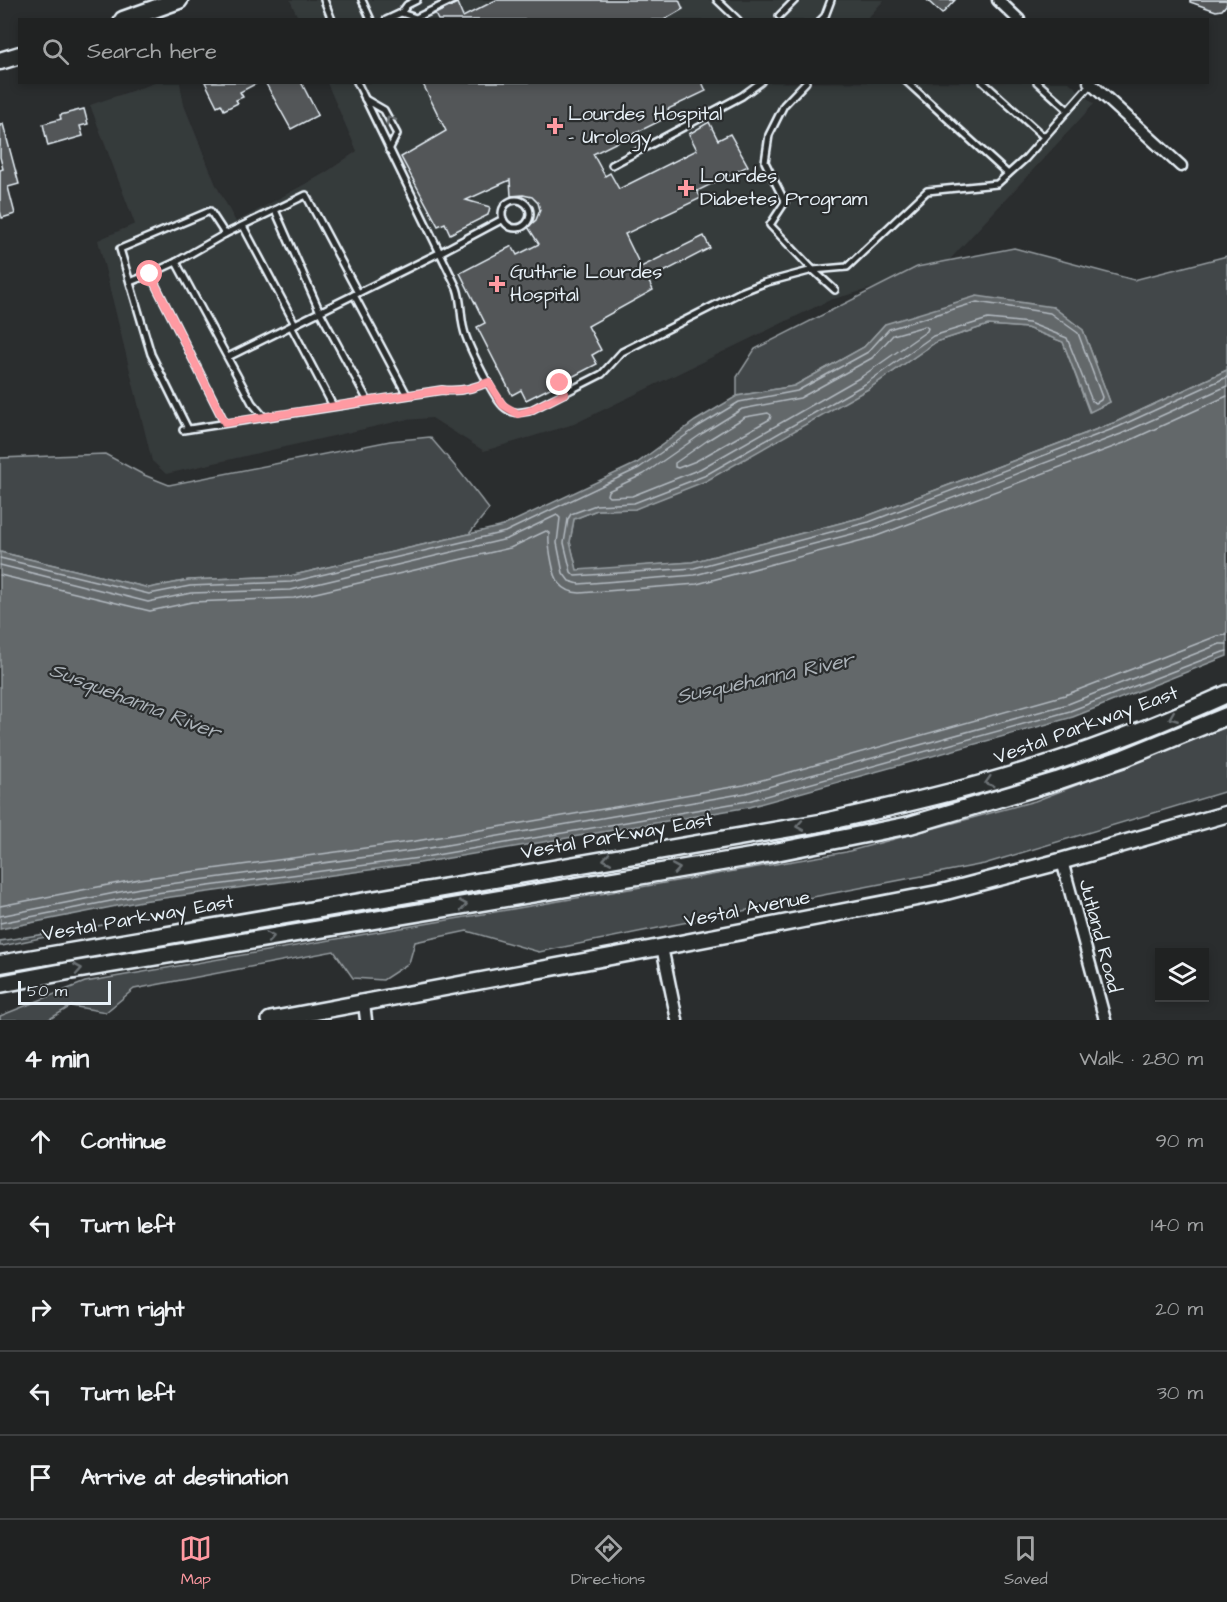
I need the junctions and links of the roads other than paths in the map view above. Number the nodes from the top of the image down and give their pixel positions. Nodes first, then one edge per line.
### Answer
1 (179, 0) edge
2 (324, 0) edge
3 (362, 0) edge
4 (417, 0) edge
5 (453, 0) edge
6 (717, 0) edge
7 (795, 0) edge
8 (831, 0) edge
9 (998, 0) edge
10 (401, 13) junction
11 (779, 16) dead end
12 (129, 18) edge
13 (331, 18) edge
14 (370, 18) edge
15 (390, 18) edge
16 (736, 18) edge
17 (823, 18) edge
18 (1017, 18) edge
19 (18, 56) edge
20 (0, 61) edge
21 (358, 84) edge
22 (758, 84) edge
23 (804, 84) edge
24 (909, 84) edge
25 (985, 84) edge
26 (1039, 84) edge
27 (1089, 84) edge
28 (1091, 84) edge
29 (364, 99) junction
30 (1068, 110) junction
31 (1044, 137) junction
32 (389, 150) junction
33 (612, 165) dead end
34 (1181, 166) dead end
35 (1008, 174) junction
36 (275, 210) junction
37 (503, 219) junction
38 (243, 226) junction
39 (225, 234) junction
40 (441, 252) junction
41 (176, 262) junction
42 (813, 270) junction
43 (150, 274) junction
44 (130, 282) junction
45 (835, 290) dead end
46 (356, 294) junction
47 (320, 312) junction
48 (293, 325) junction
49 (228, 357) junction
50 (488, 382) junction
51 (560, 383) dead end
52 (565, 393) junction
53 (407, 395) junction
54 (368, 401) junction
55 (333, 406) junction
56 (264, 417) junction
57 (225, 423) junction
58 (1227, 694) edge
59 (1227, 716) edge
60 (1227, 814) edge
61 (1062, 861) junction
62 (662, 947) junction
63 (0, 964) edge
64 (0, 984) edge
65 (364, 1003) junction
66 (270, 1020) edge
67 (366, 1020) edge
68 (677, 1020) edge
69 (1105, 1020) edge

1 - 12 main road
2 - 13 lane
3 - 14 lane
4 - 10 lane
5 - 10 lane
6 - 16 lane
7 - 11 lane
8 - 17 lane
9 - 18 street
10 - 15 lane
19 - 20 main road
21 - 29 lane
22 - 33 lane
23 - 42 lane
24 - 35 lane
25 - 31 lane
26 - 30 lane
27 - 30 lane
28 - 34 street
29 - 32 lane
32 -> 29 lane
30 - 31 lane
31 - 35 lane
32 - 40 lane
35 - 42 lane
36 - 38 lane
36 - 46 lane
36 - 47 lane
37 - 37 lane
37 - 40 lane
38 - 39 lane
38 - 48 lane
39 - 41 lane
39 - 44 lane
40 - 46 lane
40 - 50 lane
41 - 43 lane
41 - 49 lane
42 - 45 lane
42 - 52 lane
43 - 44 lane
43 - 57 lane
44 - 57 lane
46 - 47 lane
46 - 53 lane
47 - 48 lane
47 - 54 lane
48 - 49 lane
48 - 55 lane
49 - 56 lane
50 - 52 lane
50 - 53 lane
51 - 52 lane
53 - 54 lane
54 - 55 lane
55 - 56 lane
56 - 57 lane
58 -> 63 main road, Vestal Parkway East
64 -> 59 main road, Vestal Parkway East
60 - 61 street, Vestal Avenue
61 - 62 street, Vestal Avenue
61 - 69 street, Jutland Road
62 - 65 street, Vestal Avenue
62 - 68 street
65 - 66 street, Vestal Avenue
65 - 67 street

